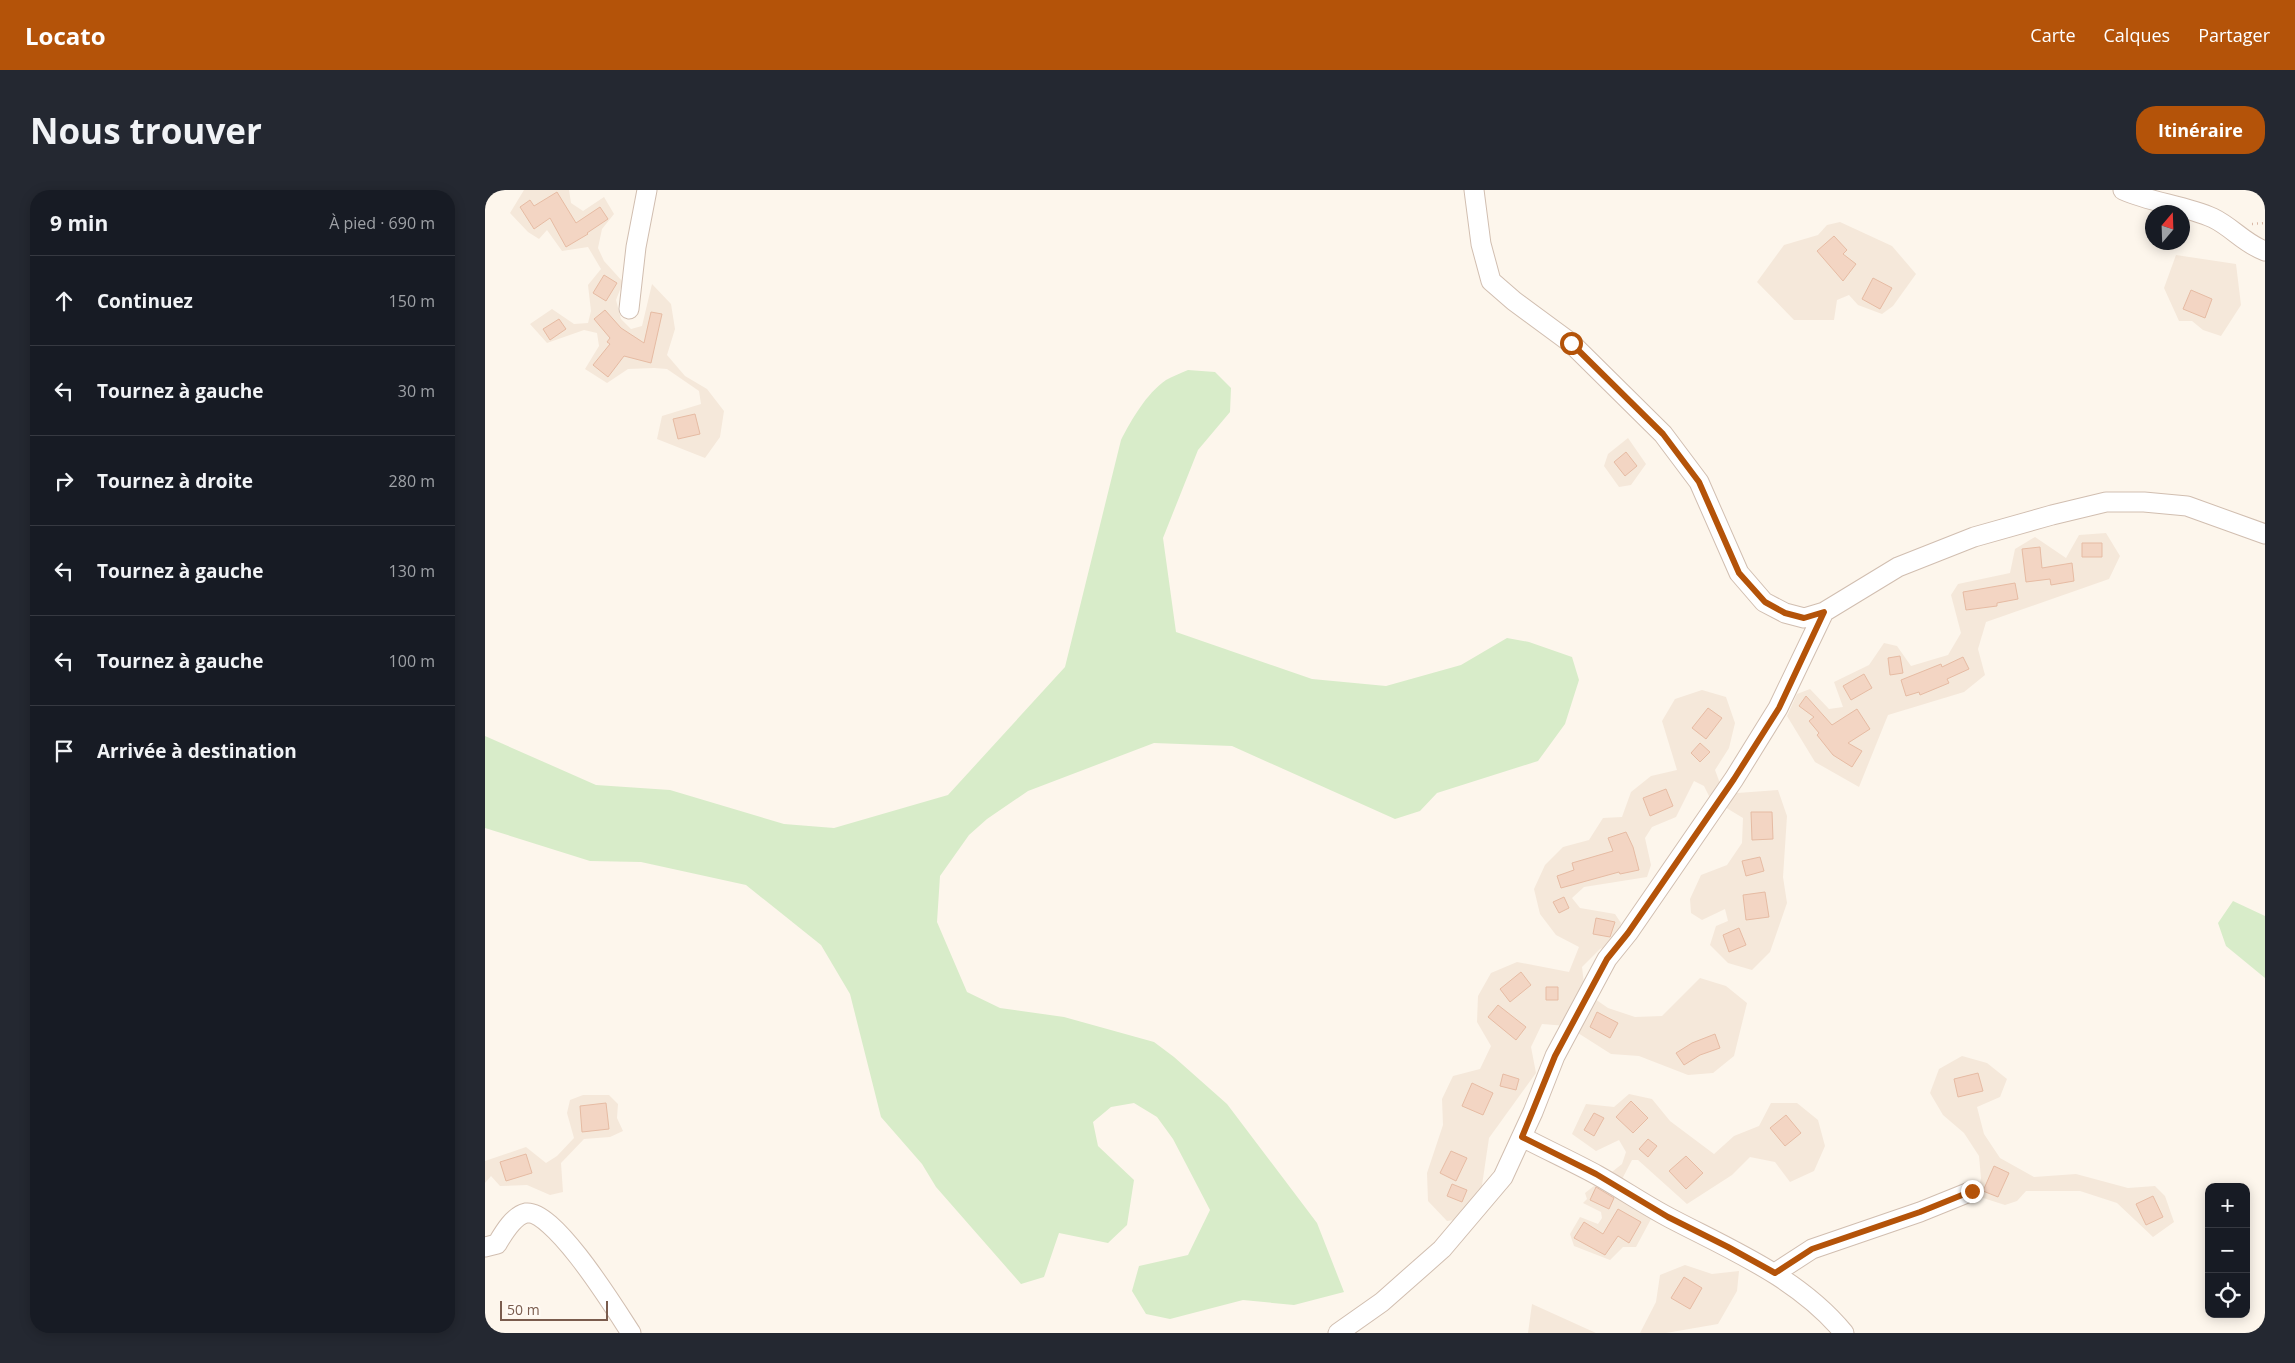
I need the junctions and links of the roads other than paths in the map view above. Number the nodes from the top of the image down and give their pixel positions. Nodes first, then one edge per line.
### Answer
1 (647, 190) edge
2 (1474, 190) edge
3 (2123, 190) edge
4 (2265, 252) edge
5 (629, 309) dead end
6 (2265, 534) edge
7 (1824, 612) junction
8 (1522, 1137) junction
9 (1972, 1191) dead end
10 (485, 1247) edge
11 (1775, 1273) junction
12 (631, 1333) edge
13 (1338, 1333) edge
14 (1843, 1333) edge

1 - 5 street
2 - 7 street
3 - 4 street
6 - 7 street
7 - 8 street
8 - 11 street
8 - 13 street
9 - 11 street
10 - 12 street
11 - 14 street

